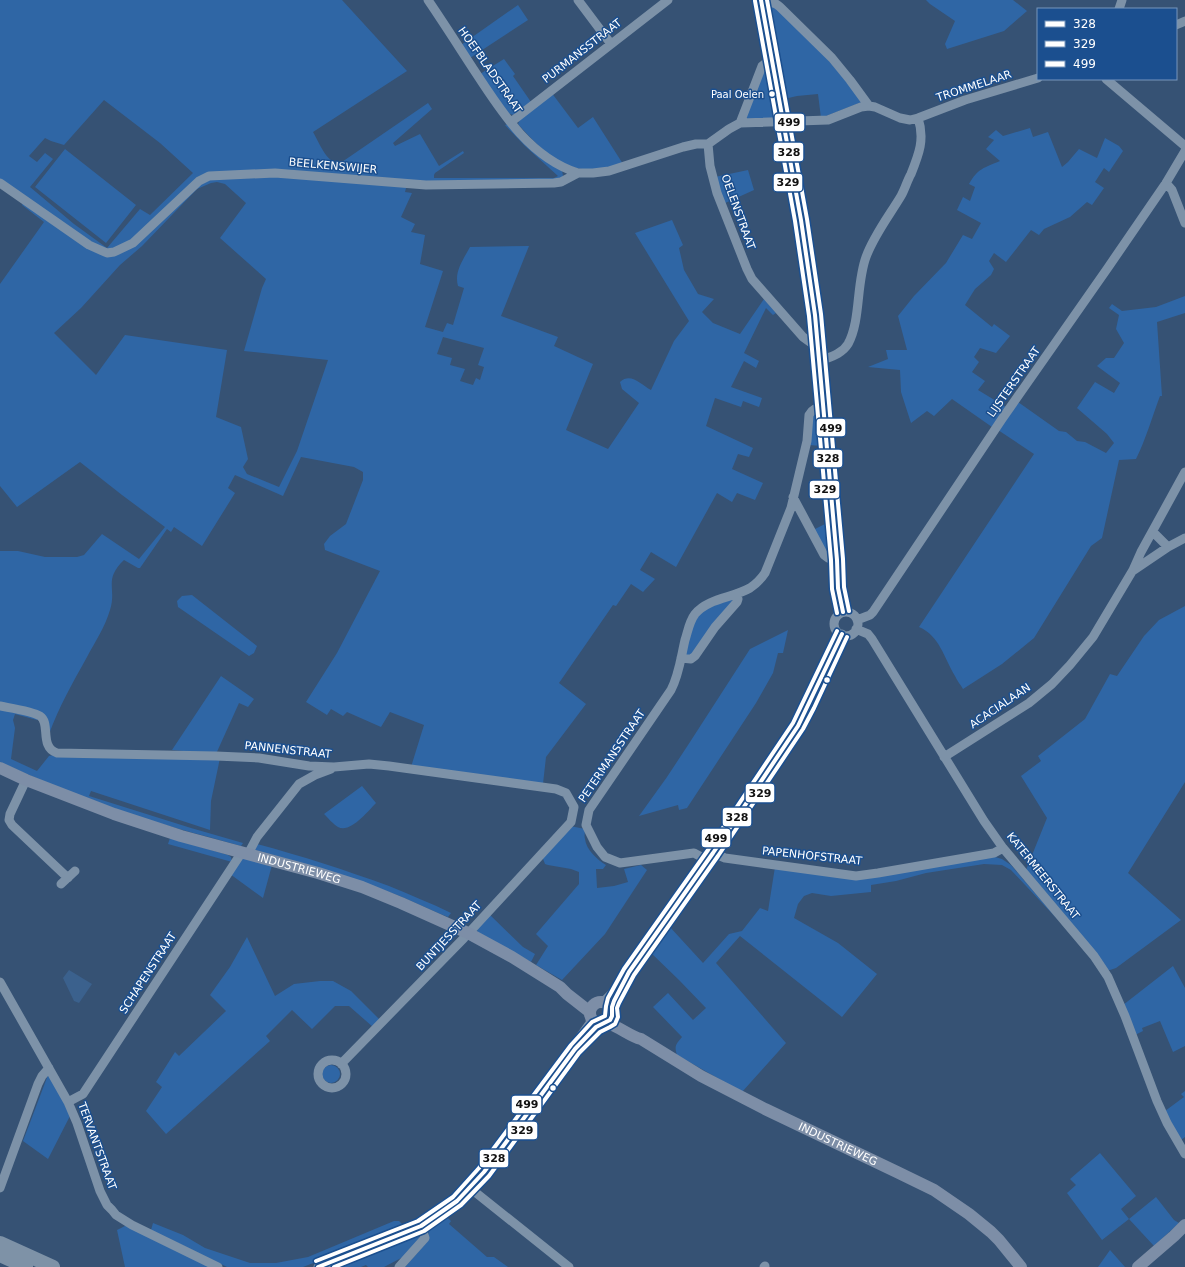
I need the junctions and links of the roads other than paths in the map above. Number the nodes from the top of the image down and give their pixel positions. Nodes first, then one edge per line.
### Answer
1 (428, 0) edge
2 (578, 0) edge
3 (668, 0) edge
4 (762, 2) edge
5 (611, 44) junction
6 (771, 59) junction
7 (1037, 78) edge
8 (1107, 80) edge
9 (869, 106) junction
10 (918, 118) junction
11 (783, 121) junction
12 (511, 122) junction
13 (740, 123) junction
14 (708, 144) junction
15 (1185, 146) edge
16 (1185, 152) edge
17 (578, 173) junction
18 (0, 183) edge
19 (1166, 183) junction
20 (1185, 223) edge
21 (818, 342) junction
22 (820, 360) junction
23 (824, 406) junction
24 (1185, 472) edge
25 (793, 497) junction
26 (1153, 532) junction
27 (1185, 538) edge
28 (1168, 546) junction
29 (836, 560) junction
30 (1133, 570) junction
31 (736, 594) junction
32 (843, 612) junction
33 (857, 624) junction
34 (842, 634) junction
35 (681, 658) junction
36 (0, 706) edge
37 (944, 757) junction
38 (0, 768) edge
39 (334, 768) junction
40 (26, 780) junction
41 (574, 807) junction
42 (589, 810) junction
43 (571, 822) junction
44 (586, 825) junction
45 (1003, 848) junction
46 (245, 853) junction
47 (710, 856) junction
48 (75, 871) dead end
49 (468, 933) junction
50 (0, 982) edge
51 (601, 1013) junction
52 (341, 1064) dead end
53 (49, 1068) junction
54 (68, 1102) junction
55 (1185, 1154) edge
56 (0, 1188) edge
57 (470, 1188) junction
58 (1185, 1225) edge
59 (421, 1226) junction
60 (1185, 1233) edge
61 (0, 1243) edge
62 (0, 1255) edge
63 (26, 1267) edge
64 (53, 1267) edge
65 (218, 1267) edge
66 (318, 1267) edge
67 (399, 1267) edge
68 (569, 1267) edge
69 (1022, 1267) edge
70 (1138, 1267) edge
71 (1148, 1267) edge

1 - 12 street, HOEFBLADSTRAAT
2 - 5 street
3 - 5 street, PURMANSSTRAAT
4 - 6 street
4 - 9 street
5 - 12 street, PURMANSSTRAAT
6 - 11 street
6 - 13 street
7 - 10 street, TROMMELAAR
8 - 15 street
9 - 10 street
9 - 11 street
10 - 22 street
11 - 13 street
11 - 21 street
12 - 17 street, HOEFBLADSTRAAT
13 - 14 street
14 - 17 street, BEELKENSWIJER
14 - 21 street, OELENSTRAAT
16 - 19 street, LIJSTERSTRAAT
17 - 18 street, BEELKENSWIJER
19 - 20 street
19 - 33 street, LIJSTERSTRAAT
21 - 22 street
22 - 23 street
23 - 25 street, PETERMANSSTRAAT
23 - 29 street
24 - 26 street, ACACIALAAN
25 - 29 street
25 - 31 street, PETERMANSSTRAAT
26 - 28 street
26 - 30 street, ACACIALAAN
27 - 28 street, ACACIALAAN
28 - 30 street, ACACIALAAN
29 - 32 street
30 - 37 street, ACACIALAAN
31 - 35 street
31 - 35 street, PETERMANSSTRAAT
32 - 33 street
32 - 34 street
33 - 34 street
33 - 37 street, KATERMEERSTRAAT
34 - 47 street
35 - 42 street, PETERMANSSTRAAT
36 - 39 street, PANNENSTRAAT
37 - 45 street, KATERMEERSTRAAT
38 - 40 main road, INDUSTRIEWEG
39 - 41 street, PANNENSTRAAT
39 - 46 street, SCHAPENSTRAAT
40 - 46 main road, INDUSTRIEWEG
40 - 48 street
41 - 42 street
41 - 43 street
42 - 44 street, PETERMANSSTRAAT
43 - 44 street
43 - 49 street, BUNTJESSTRAAT
44 - 47 street
45 - 47 street, PAPENHOFSTRAAT
45 - 55 street, KATERMEERSTRAAT
46 - 49 main road, INDUSTRIEWEG
46 - 54 street, SCHAPENSTRAAT
47 - 51 street
49 - 51 main road, INDUSTRIEWEG
49 - 52 street, BUNTJESSTRAAT
50 - 53 street, TERVANTSTRAAT
51 - 57 street
51 - 69 main road, INDUSTRIEWEG
53 - 54 street, TERVANTSTRAAT
53 - 56 street
54 - 65 street, TERVANTSTRAAT
57 - 59 street
57 - 68 street
58 - 70 main road
59 - 66 street
59 - 67 street
60 - 71 main road
61 - 64 highway
62 - 63 highway

